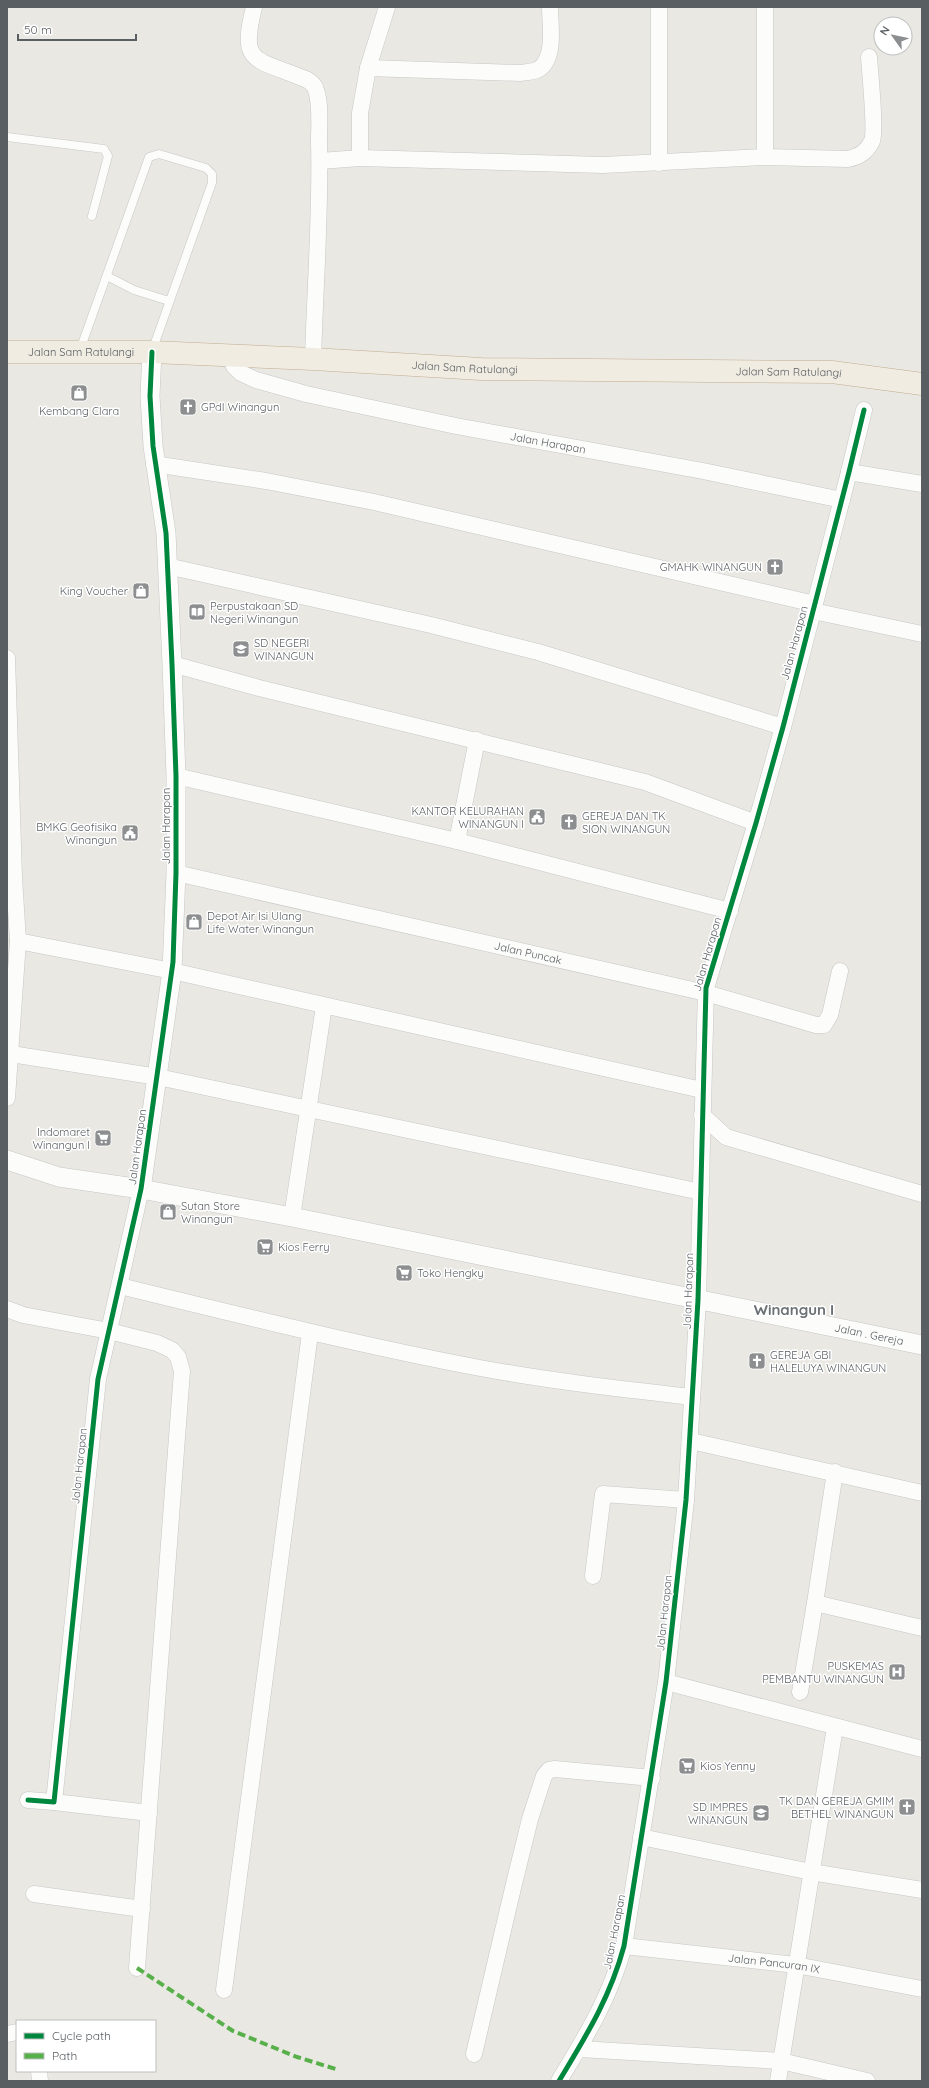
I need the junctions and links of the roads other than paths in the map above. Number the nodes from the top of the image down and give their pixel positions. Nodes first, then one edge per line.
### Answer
1 (254, 7) edge
2 (387, 7) edge
3 (550, 7) edge
4 (659, 7) edge
5 (765, 7) edge
6 (869, 57) dead end
7 (368, 68) junction
8 (7, 137) edge
9 (765, 157) junction
10 (360, 158) junction
11 (320, 161) junction
12 (659, 163) junction
13 (92, 216) dead end
14 (108, 276) junction
15 (169, 301) junction
16 (7, 352) edge
17 (152, 352) junction
18 (79, 353) junction
19 (230, 356) junction
20 (313, 359) junction
21 (922, 384) edge
22 (864, 410) dead end
23 (154, 464) junction
24 (849, 472) junction
25 (922, 484) edge
26 (842, 500) junction
27 (167, 566) junction
28 (814, 607) junction
29 (922, 634) edge
30 (7, 658) edge
31 (172, 664) junction
32 (783, 727) junction
33 (477, 740) junction
34 (176, 776) junction
35 (756, 823) junction
36 (457, 841) junction
37 (176, 873) junction
38 (730, 911) junction
39 (18, 941) junction
40 (172, 971) junction
41 (840, 971) dead end
42 (706, 993) junction
43 (324, 1006) junction
44 (11, 1054) junction
45 (158, 1077) junction
46 (702, 1090) junction
47 (7, 1098) edge
48 (309, 1108) junction
49 (702, 1115) junction
50 (726, 1137) junction
51 (702, 1150) junction
52 (7, 1160) edge
53 (141, 1189) junction
54 (701, 1192) junction
55 (922, 1194) edge
56 (292, 1217) junction
57 (120, 1286) junction
58 (698, 1300) junction
59 (7, 1309) edge
60 (109, 1331) junction
61 (310, 1333) junction
62 (922, 1345) edge
63 (692, 1397) junction
64 (691, 1440) junction
65 (834, 1472) junction
66 (922, 1493) edge
67 (686, 1500) junction
68 (593, 1576) dead end
69 (815, 1603) junction
70 (922, 1628) edge
71 (666, 1682) junction
72 (800, 1692) dead end
73 (835, 1727) junction
74 (922, 1749) edge
75 (652, 1778) junction
76 (28, 1800) dead end
77 (54, 1802) junction
78 (149, 1813) junction
79 (641, 1837) junction
80 (811, 1872) junction
81 (922, 1890) edge
82 (34, 1894) dead end
83 (142, 1910) junction
84 (624, 1946) junction
85 (796, 1965) junction
86 (137, 1968) dead end
87 (922, 1989) edge
88 (224, 1990) dead end
89 (580, 2049) junction
90 (474, 2054) dead end
91 (781, 2061) junction
92 (559, 2081) edge
93 (778, 2081) edge
94 (866, 2081) edge

1 - 11 street
2 - 7 street
3 - 7 street
4 - 12 street
5 - 9 street
6 - 9 street
7 - 10 street
8 - 13 lane
9 - 12 street
10 - 11 street
10 - 12 street
11 - 20 street
14 - 15 lane
14 - 15 lane
14 - 18 lane
15 - 17 lane
16 - 18 highway, Jalan Sam Ratulangi
17 - 18 highway, Jalan Sam Ratulangi
17 - 19 highway, Jalan Sam Ratulangi
17 - 23 street, Jalan Harapan
19 - 20 highway, Jalan Sam Ratulangi
19 - 26 street, Jalan Harapan
20 - 21 highway, Jalan Sam Ratulangi
22 - 24 street
23 - 27 street, Jalan Harapan
23 - 28 street
24 - 25 street
24 - 26 street
26 - 28 street, Jalan Harapan
27 - 31 street, Jalan Harapan
27 - 32 street
28 - 29 street
28 - 32 street, Jalan Harapan
30 - 39 street
31 - 33 street
31 - 34 street, Jalan Harapan
32 - 35 street, Jalan Harapan
33 - 35 street
33 - 36 street
34 - 36 street
34 - 37 street, Jalan Harapan
35 - 38 street, Jalan Harapan
36 - 38 street
37 - 40 street, Jalan Harapan
37 - 42 street, Jalan Puncak
38 - 42 street, Jalan Harapan
39 - 40 street
39 - 44 street
40 - 43 street
40 - 45 street, Jalan Harapan
41 - 42 street, Jalan Puncak
42 - 46 street, Jalan Harapan
43 - 46 street
43 - 48 street
44 - 45 street
44 - 47 street
45 - 48 street
45 - 53 street, Jalan Harapan
46 - 49 street, Jalan Harapan
48 - 54 street
48 - 56 street
49 - 50 street
49 - 51 street, Jalan Harapan
50 - 51 street
50 - 55 street
51 - 54 street, Jalan Harapan
52 - 53 street, Jalan . Gereja
53 - 56 street, Jalan . Gereja
53 - 57 street, Jalan Harapan
54 - 58 street, Jalan Harapan
56 - 58 street, Jalan . Gereja
57 - 60 street, Jalan Harapan
57 - 61 street
58 - 62 street, Jalan . Gereja
58 - 63 street, Jalan Harapan
59 - 60 street
60 - 77 street, Jalan Harapan
60 - 78 street
61 - 63 street
61 - 88 street
63 - 64 street, Jalan Harapan
64 - 65 street
64 - 67 street, Jalan Harapan
65 - 66 street
65 - 69 street
67 - 68 street
67 - 71 street, Jalan Harapan
69 - 70 street
69 - 72 street
71 - 73 street
71 - 75 street, Jalan Harapan
73 - 74 street
73 - 80 street
75 - 79 street, Jalan Harapan
75 - 90 street
76 - 77 street
77 - 78 street
78 - 83 street
79 - 80 street
79 - 84 street, Jalan Harapan
80 - 81 street
80 - 85 street
82 - 83 street
83 - 86 street
84 - 85 street, Jalan Pancuran IX
84 - 89 street, Jalan Harapan
85 - 87 street, Jalan Pancuran IX
85 - 91 street
89 - 91 street
89 - 92 street, Jalan Harapan
91 - 93 street
91 - 94 street

